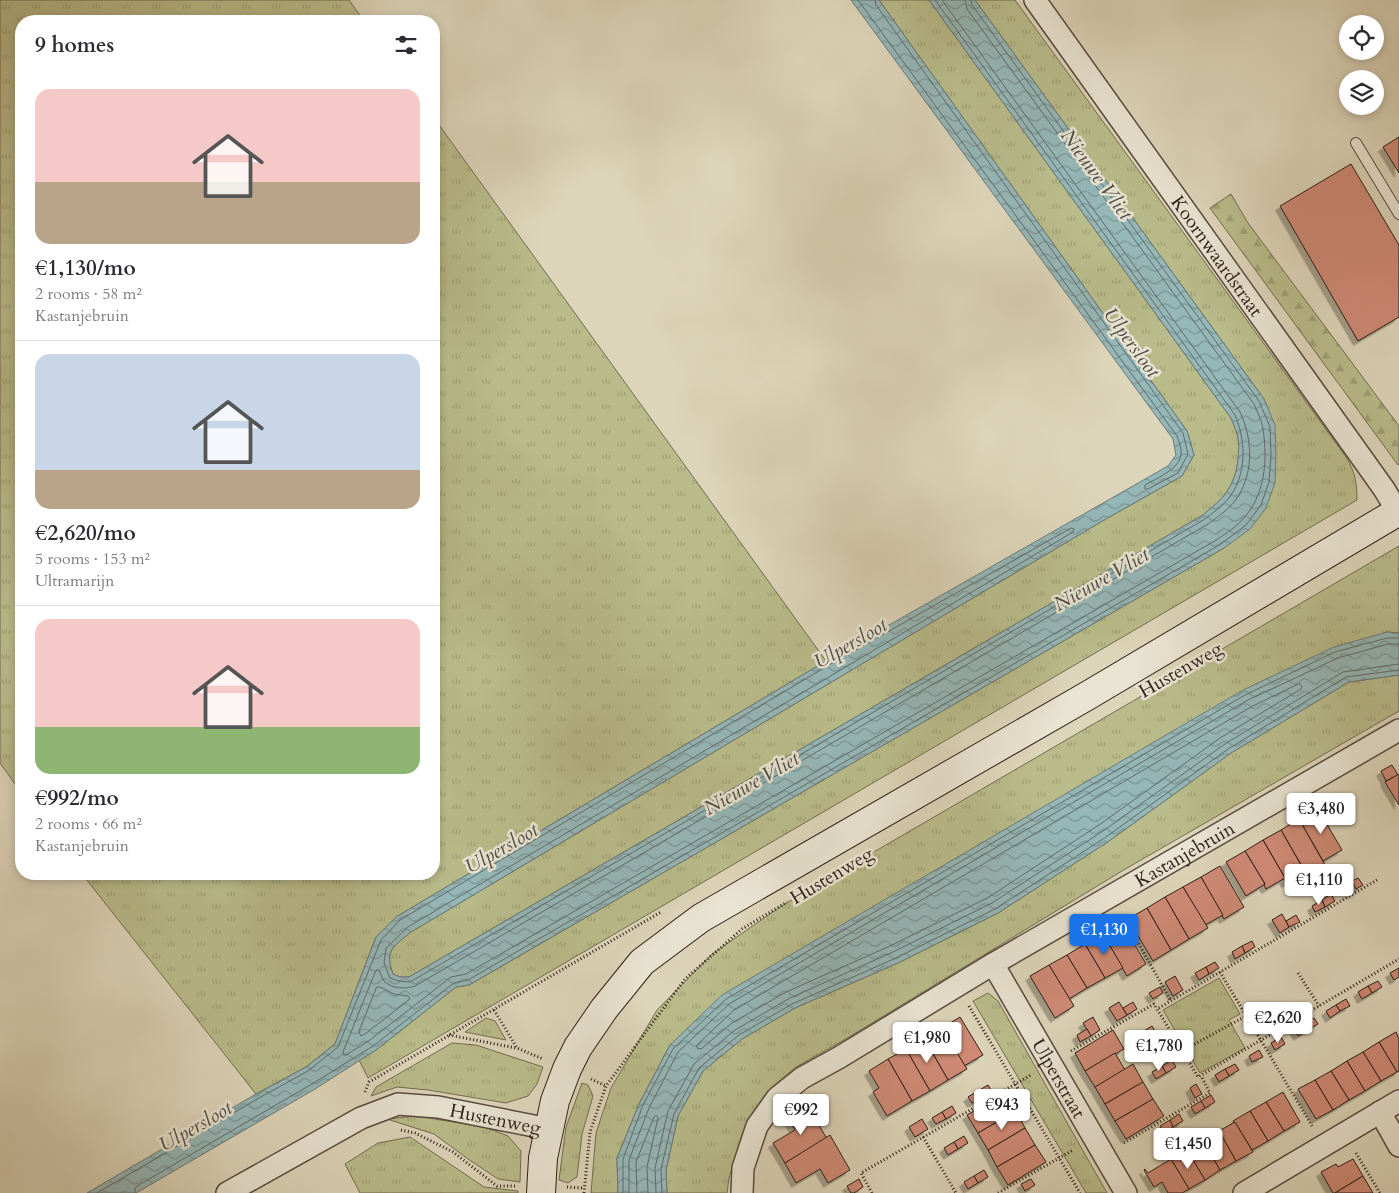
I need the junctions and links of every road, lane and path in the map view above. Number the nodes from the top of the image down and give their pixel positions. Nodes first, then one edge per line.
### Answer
1 (1034, 0) edge
2 (1356, 143) dead end
3 (1399, 214) edge
4 (1399, 511) edge
5 (1399, 730) edge
6 (1377, 880) dead end
7 (1111, 896) junction
8 (793, 899) dead end
9 (1399, 959) edge
10 (993, 964) junction
11 (1220, 972) junction
12 (1298, 973) dead end
13 (957, 986) junction
14 (1171, 1001) junction
15 (1319, 1006) junction
16 (1157, 1009) junction
17 (494, 1010) dead end
18 (1246, 1016) junction
19 (449, 1035) junction
20 (1261, 1040) junction
21 (517, 1048) dead end
22 (1182, 1051) junction
23 (1050, 1063) junction
24 (1200, 1076) junction
25 (1015, 1084) junction
26 (1399, 1101) edge
27 (1380, 1112) junction
28 (361, 1118) junction
29 (549, 1129) junction
30 (399, 1130) dead end
31 (1344, 1133) junction
32 (923, 1137) junction
33 (1324, 1145) junction
34 (1099, 1146) junction
35 (1399, 1146) edge
36 (1059, 1158) junction
37 (584, 1188) junction
38 (540, 1190) edge
39 (227, 1193) edge
40 (584, 1193) edge
41 (742, 1193) edge
42 (872, 1193) edge
43 (956, 1193) edge
44 (998, 1193) edge
45 (1080, 1193) edge
46 (1126, 1193) edge
47 (1244, 1193) edge
48 (1380, 1193) edge

1 - 4 street, Koornwaardstraat
2 - 3 lane
4 - 29 main road, Hustenweg
5 - 7 street, Kastanjebruin
6 - 11 path
7 - 10 street, Kastanjebruin
7 - 14 path
8 - 37 path, Hustenweg
9 - 15 path
10 - 13 street, Kastanjebruin
10 - 23 street, Ulperstraat
11 - 14 path
11 - 18 path
12 - 15 path
13 - 25 path
13 - 41 street, Kastanjebruin
14 - 16 path
15 - 20 path
16 - 22 path
16 - 23 path
17 - 19 path
18 - 20 path
18 - 22 path
19 - 21 path
19 - 28 path
20 - 24 path
20 - 33 path
22 - 24 path
23 - 25 path
23 - 34 street, Ulperstraat
24 - 34 path
25 - 32 path
25 - 36 path
26 - 27 street
27 - 31 street
27 - 35 street
28 - 29 street, Hustenweg
28 - 39 street, Hustenweg
29 - 38 main road
30 - 38 path, Hustenweg
31 - 33 street
31 - 48 path
32 - 42 path
32 - 43 path
33 - 47 street
34 - 36 path
34 - 46 street, Ulperstraat
36 - 44 path
36 - 45 path
37 - 38 path, Hustenweg
37 - 40 path

